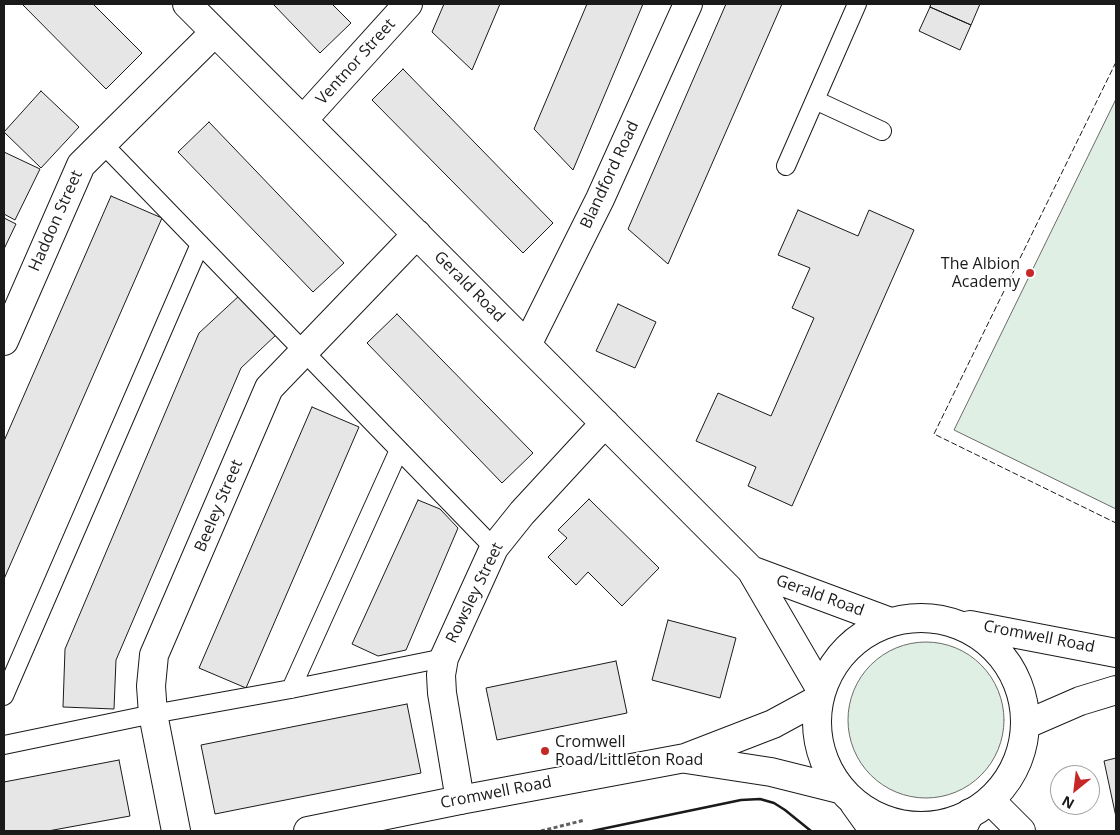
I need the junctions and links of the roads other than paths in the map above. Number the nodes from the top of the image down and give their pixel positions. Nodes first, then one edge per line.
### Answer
1 (187, 4) edge
2 (688, 4) edge
3 (856, 4) edge
4 (398, 8) edge
5 (215, 32) junction
6 (816, 100) junction
7 (303, 120) junction
8 (882, 131) dead end
9 (102, 143) junction
10 (786, 166) dead end
11 (417, 234) junction
12 (200, 244) junction
13 (4, 341) edge
14 (527, 345) junction
15 (304, 352) junction
16 (605, 423) junction
17 (399, 450) junction
18 (494, 548) junction
19 (751, 570) junction
20 (888, 621) junction
21 (961, 624) junction
22 (1116, 652) edge
23 (444, 658) junction
24 (292, 689) junction
25 (1116, 690) edge
26 (820, 694) junction
27 (4, 696) edge
28 (153, 714) junction
29 (1027, 724) junction
30 (4, 744) edge
31 (685, 758) junction
32 (847, 796) junction
33 (460, 800) junction
34 (974, 815) edge
35 (368, 825) edge
36 (176, 831) edge
37 (308, 831) edge
38 (874, 831) edge
39 (1020, 831) edge

1 - 5 main road, Gerald Road
2 - 14 main road, Blandford Road
3 - 6 lane
4 - 7 main road, Ventnor Street
5 - 7 main road, Gerald Road
5 - 9 main road, Haddon Street
6 - 8 lane
6 - 10 lane
7 - 11 main road, Gerald Road
9 - 12 lane
9 - 13 main road, Haddon Street
11 - 14 main road, Gerald Road
11 - 15 main road, Beeley Street
12 - 15 lane
12 - 27 lane
14 - 16 main road, Gerald Road
15 - 17 lane
15 - 28 main road, Beeley Street
16 - 18 main road, Rowsley Street
16 - 19 main road, Gerald Road
17 - 18 lane
17 - 24 lane
18 - 23 main road, Rowsley Street
19 - 20 main road, Gerald Road
19 - 26 main road, Gerald Road
20 - 21 main road, Cromwell Road
20 - 26 main road
21 - 22 main road, Cromwell Road
21 - 29 main road
23 - 24 lane
23 - 33 main road, Rowsley Street
24 - 28 lane
25 - 29 main road
26 - 31 main road, Cromwell Road
26 - 32 main road
28 - 30 lane
28 - 36 main road, Beeley Street
29 - 34 main road
31 - 32 main road, Cromwell Road
31 - 33 main road, Cromwell Road
32 - 34 main road, Cromwell Road
32 - 38 main road
33 - 35 main road, Cromwell Road
34 - 39 main road
35 - 37 main road, Cromwell Road

